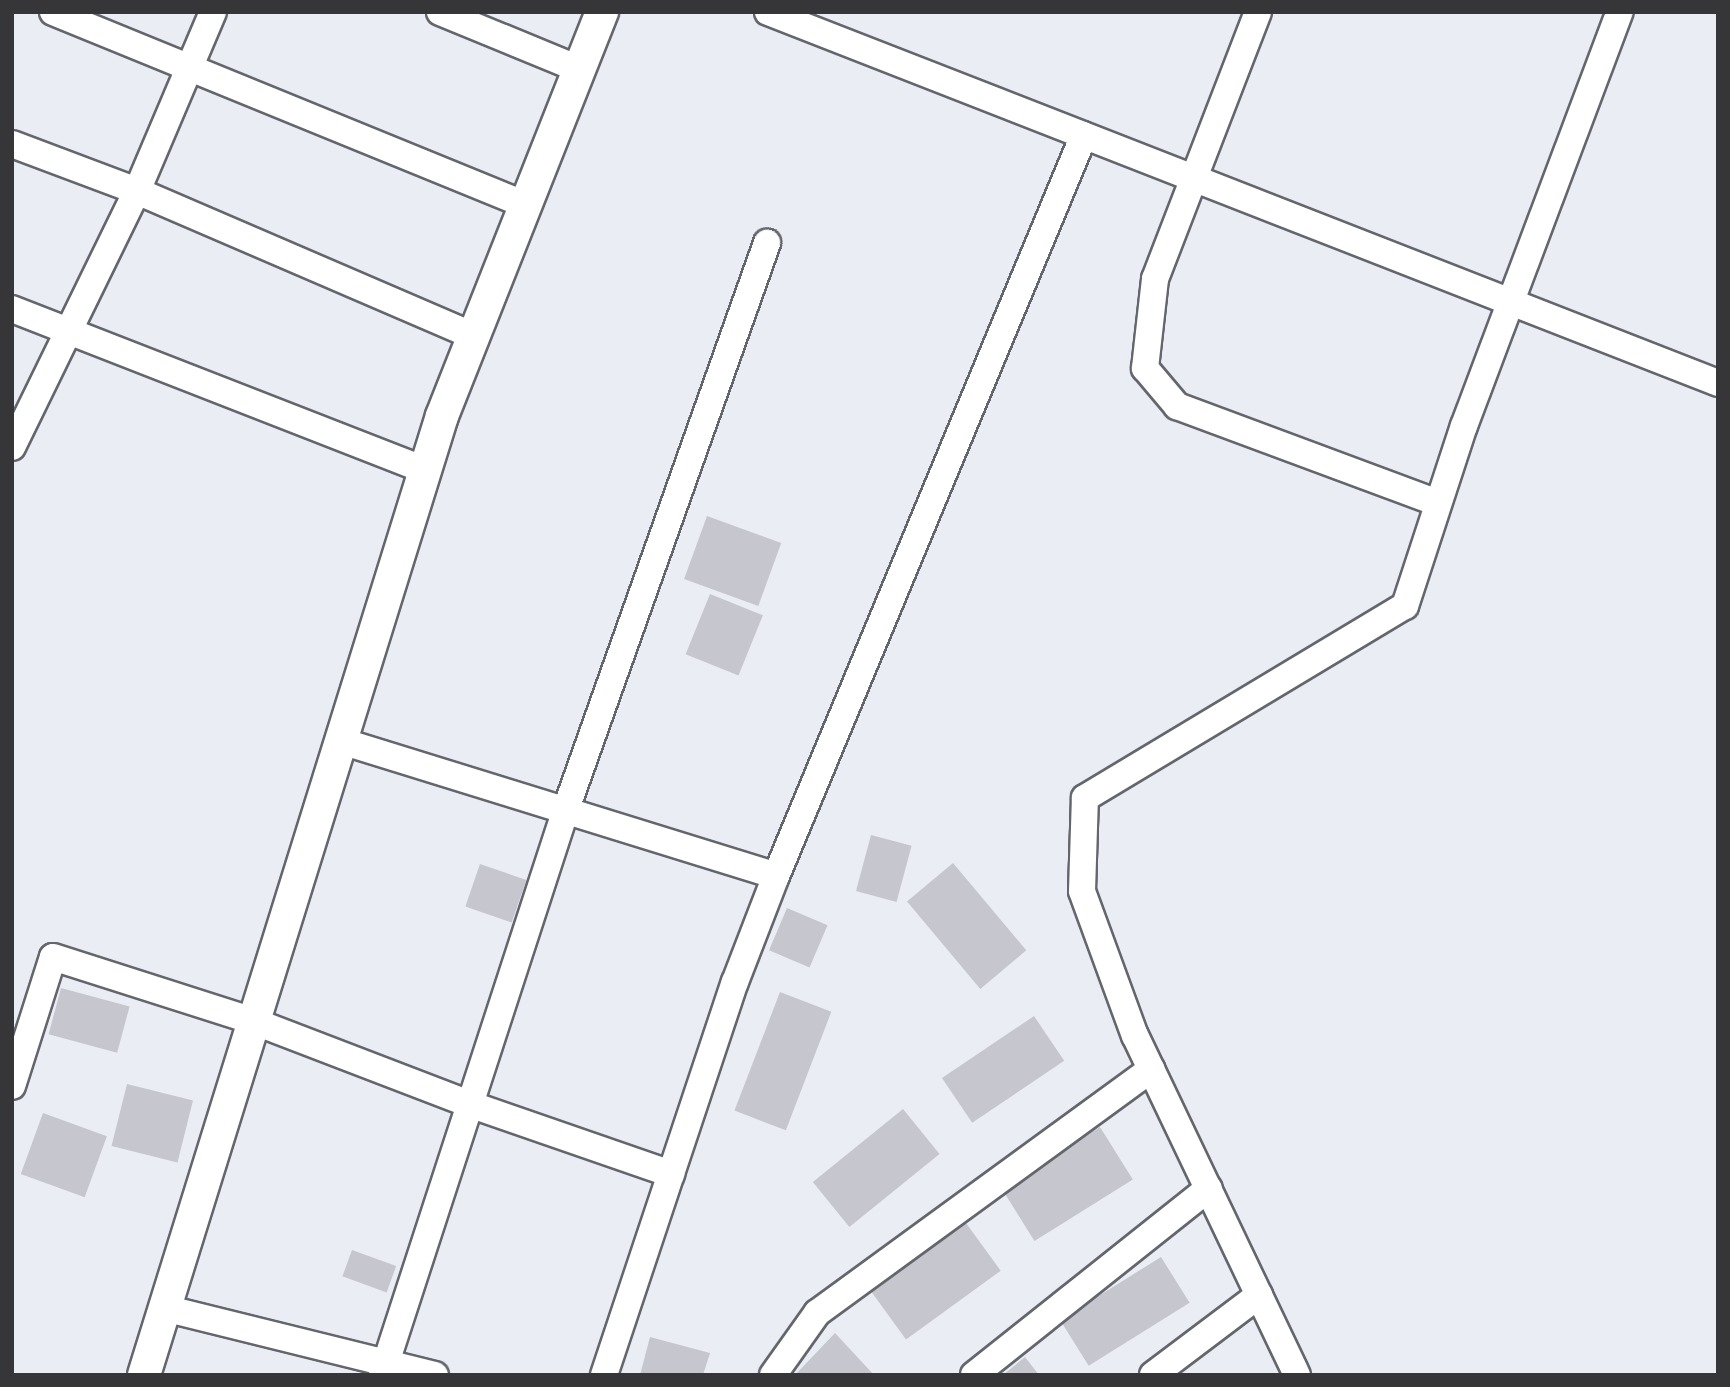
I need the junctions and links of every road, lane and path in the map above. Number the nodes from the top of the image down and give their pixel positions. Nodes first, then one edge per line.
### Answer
1 (53, 12) edge
2 (213, 12) edge
3 (440, 12) edge
4 (602, 12) edge
5 (768, 12) edge
6 (1258, 12) edge
7 (1620, 12) edge
8 (191, 65) junction
9 (579, 69) junction
10 (1084, 135) junction
11 (12, 144) edge
12 (1196, 180) junction
13 (137, 191) junction
14 (526, 205) junction
15 (767, 243) dead end
16 (1512, 303) junction
17 (12, 309) edge
18 (69, 332) junction
19 (473, 336) junction
20 (1718, 383) edge
21 (12, 447) edge
22 (424, 470) junction
23 (1438, 503) junction
24 (341, 741) junction
25 (566, 809) junction
26 (776, 876) junction
27 (253, 1021) junction
28 (1151, 1069) junction
29 (12, 1086) edge
30 (469, 1104) junction
31 (671, 1174) junction
32 (1209, 1188) junction
33 (1259, 1295) junction
34 (164, 1308) junction
35 (384, 1369) edge
36 (144, 1375) edge
37 (435, 1375) edge
38 (604, 1375) edge
39 (773, 1375) edge
40 (974, 1375) edge
41 (1153, 1375) edge
42 (1297, 1375) edge

1 - 8 street
2 - 8 street
3 - 9 street
4 - 9 street
5 - 10 street
6 - 12 street
7 - 16 street
8 - 13 street
8 - 14 street
9 - 14 street
10 - 12 street
10 - 26 street
11 - 13 street
12 - 16 street
12 - 23 street
13 - 18 street
13 - 19 street
14 - 19 street
15 - 25 street
16 - 20 street
16 - 23 street
17 - 18 street
18 - 21 street
18 - 22 street
19 - 22 street
22 - 24 street
23 - 28 street
24 - 25 street
24 - 27 street
25 - 26 street
25 - 30 street
26 - 31 street
27 - 29 street
27 - 30 street
27 - 34 street
28 - 32 street
28 - 39 street
30 - 31 street
30 - 35 street
31 - 38 street
32 - 33 street
32 - 40 street
33 - 41 street
33 - 42 street
34 - 35 street
34 - 36 street
35 - 37 street

